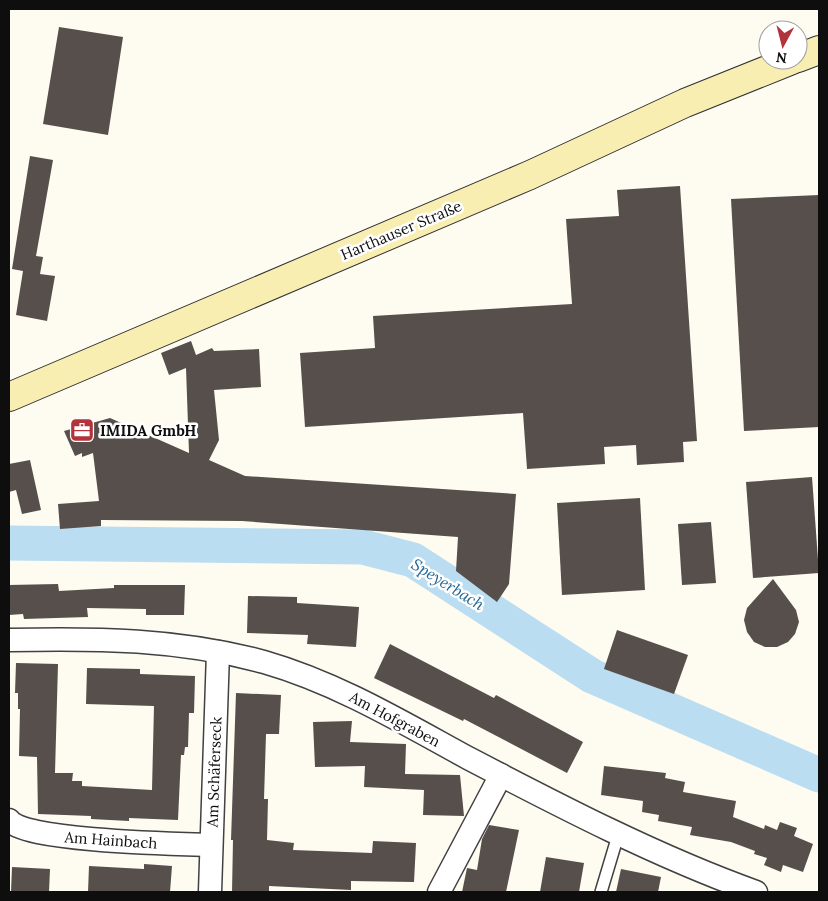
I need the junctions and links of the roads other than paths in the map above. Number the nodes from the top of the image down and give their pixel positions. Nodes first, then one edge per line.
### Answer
1 (767, 70) edge
2 (9, 397) edge
3 (9, 640) edge
4 (218, 652) junction
5 (501, 775) junction
6 (10, 825) edge
7 (619, 832) junction
8 (211, 845) junction
9 (210, 892) edge
10 (439, 892) edge
11 (601, 892) edge
12 (756, 892) edge

1 - 2 main road, Harthauser Straße
3 - 4 street, Am Hofgraben
4 - 5 street, Am Hofgraben
4 - 8 street, Am Schäferseck
5 - 7 street, Am Hofgraben
5 - 10 street
6 - 8 street, Am Hainbach
7 - 11 lane
7 - 12 street, Am Hofgraben
8 - 9 street, Am Schäferseck

